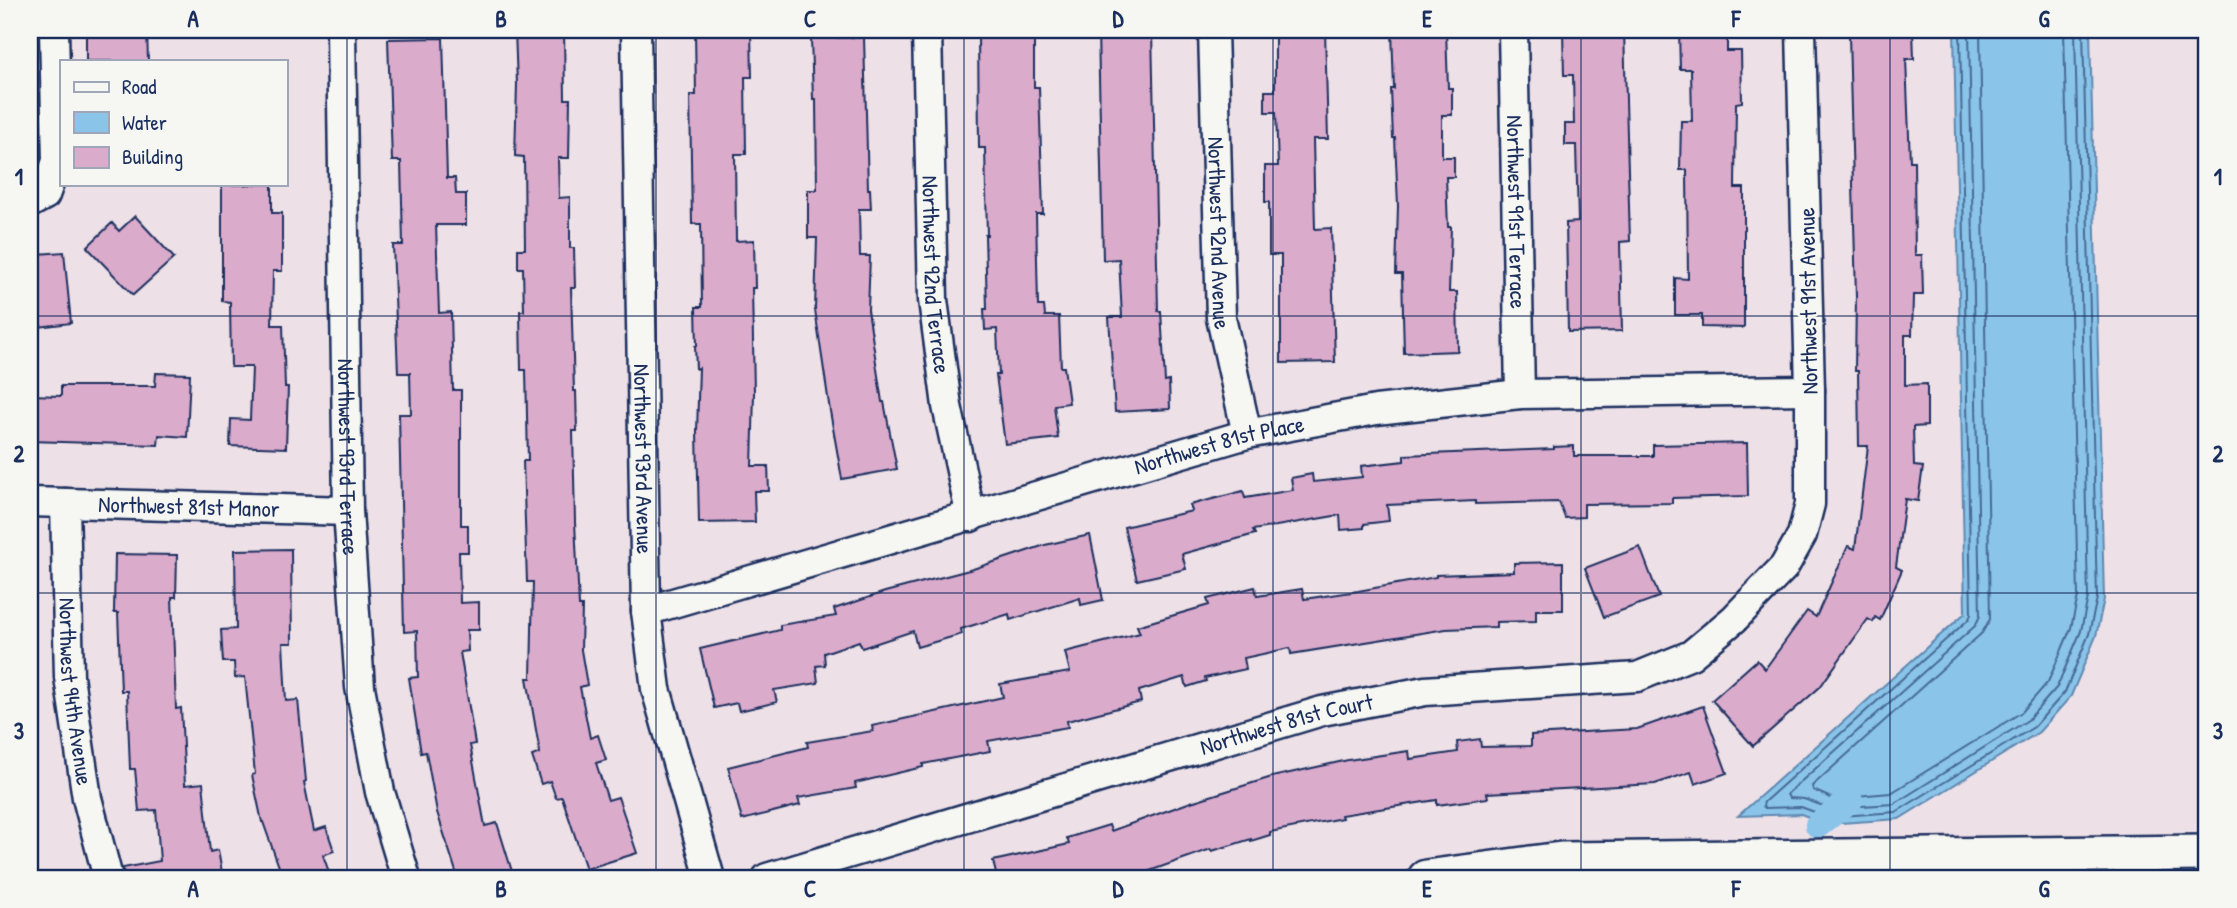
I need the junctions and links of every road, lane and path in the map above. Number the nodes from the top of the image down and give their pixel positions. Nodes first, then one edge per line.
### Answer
1 (54, 30) edge
2 (341, 30) edge
3 (636, 30) edge
4 (927, 30) edge
5 (1213, 30) edge
6 (1513, 30) edge
7 (1801, 30) edge
8 (37, 199) edge
9 (1811, 390) junction
10 (1520, 394) junction
11 (1247, 434) junction
12 (30, 502) edge
13 (65, 503) junction
14 (348, 511) junction
15 (971, 517) junction
16 (1784, 567) joint
17 (646, 611) junction
18 (2207, 853) edge
19 (108, 878) edge
20 (406, 878) edge
21 (710, 878) edge
22 (767, 878) edge
23 (1426, 878) edge

1 - 8 street
2 - 14 street, Northwest 93rd Terrace
3 - 17 street, Northwest 93rd Avenue
4 - 15 street, Northwest 92nd Terrace
5 - 11 street, Northwest 92nd Avenue
6 - 10 street, Northwest 91st Terrace
7 - 9 street, Northwest 91st Avenue
9 - 10 street, Northwest 81st Place
9 - 16 street, Northwest 91st Avenue
10 - 11 street, Northwest 81st Place
11 - 15 street, Northwest 81st Place
12 - 13 street, Northwest 81st Manor
13 - 14 street, Northwest 81st Manor
13 - 19 street, Northwest 94th Avenue
14 - 20 street, Northwest 93rd Terrace
15 - 17 street, Northwest 81st Place
16 - 22 street, Northwest 81st Court
17 - 21 street, Northwest 93rd Avenue
18 - 23 street

